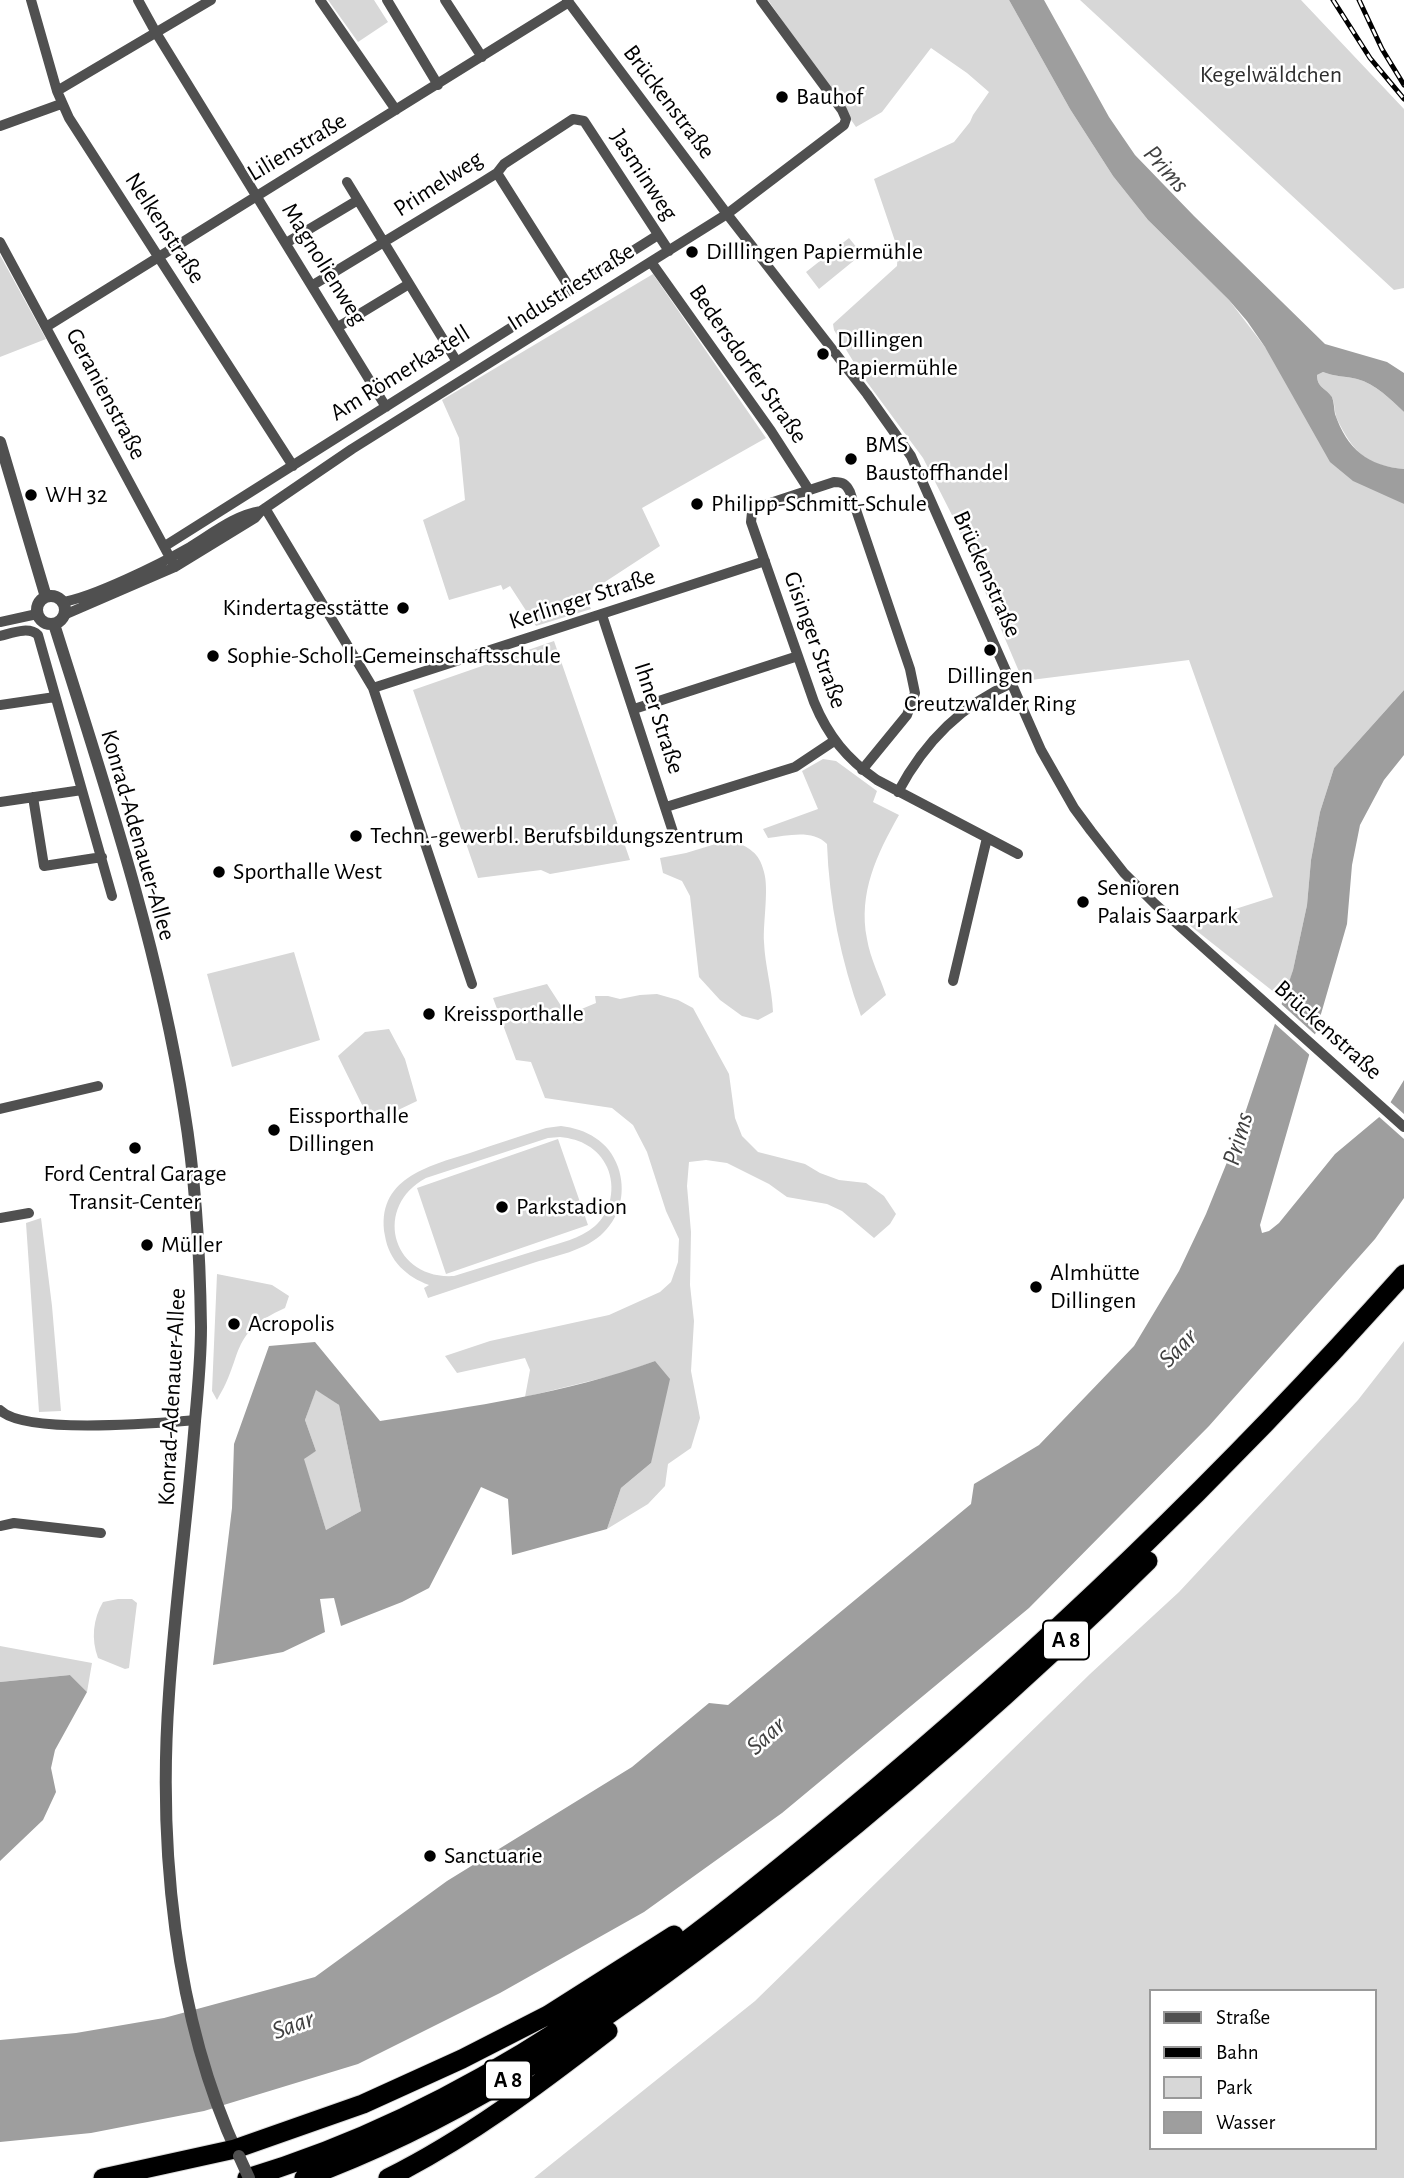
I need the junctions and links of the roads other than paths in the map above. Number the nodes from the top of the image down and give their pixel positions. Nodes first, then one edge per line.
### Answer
1 (31, 0) edge
2 (138, 0) edge
3 (211, 0) edge
4 (320, 0) edge
5 (387, 0) edge
6 (444, 0) edge
7 (761, 0) edge
8 (568, 1) edge
9 (155, 31) junction
10 (482, 57) junction
11 (438, 85) junction
12 (57, 91) junction
13 (61, 104) junction
14 (396, 110) junction
15 (584, 121) joint
16 (0, 126) edge
17 (497, 173) junction
18 (347, 182) dead end
19 (256, 196) junction
20 (358, 200) junction
21 (727, 214) junction
22 (658, 235) junction
23 (0, 242) edge
24 (384, 242) junction
25 (286, 243) junction
26 (669, 251) junction
27 (158, 256) junction
28 (651, 262) junction
29 (409, 284) junction
30 (313, 285) junction
31 (571, 290) junction
32 (46, 327) junction
33 (338, 327) junction
34 (457, 362) junction
35 (386, 407) junction
36 (0, 442) edge
37 (293, 466) junction
38 (810, 490) junction
39 (263, 509) junction
40 (165, 546) junction
41 (765, 561) junction
42 (173, 562) junction
43 (46, 597) junction
44 (37, 614) junction
45 (60, 614) junction
46 (602, 615) junction
47 (0, 622) edge
48 (0, 636) edge
49 (798, 656) junction
50 (1012, 683) junction
51 (373, 688) junction
52 (55, 697) junction
53 (0, 705) edge
54 (634, 709) junction
55 (834, 741) junction
56 (862, 770) junction
57 (82, 790) junction
58 (898, 792) junction
59 (33, 797) junction
60 (0, 802) edge
61 (666, 807) junction
62 (674, 835) dead end
63 (987, 838) junction
64 (1018, 854) dead end
65 (102, 857) junction
66 (112, 896) dead end
67 (953, 981) dead end
68 (472, 985) dead end
69 (98, 1086) dead end
70 (0, 1109) edge
71 (1404, 1127) edge
72 (29, 1213) dead end
73 (0, 1218) edge
74 (1404, 1273) edge
75 (1404, 1292) edge
76 (0, 1410) edge
77 (195, 1420) junction
78 (0, 1526) edge
79 (101, 1533) dead end
80 (738, 1901) junction
81 (695, 1953) junction
82 (235, 2148) junction
83 (103, 2178) edge
84 (248, 2178) edge
85 (304, 2178) edge
86 (388, 2178) edge

1 - 12 street, Nelkenstraße
2 - 9 street, Magnolienweg
3 - 9 street
4 - 14 street
5 - 11 street
6 - 10 street
7 - 21 street, Industriestraße
8 - 10 street, Lilienstraße
8 - 21 street, Brückenstraße
9 - 12 street
9 - 19 street, Magnolienweg
10 - 11 street, Lilienstraße
11 - 14 street, Lilienstraße
12 - 13 street, Nelkenstraße
13 - 16 street
13 - 27 street, Nelkenstraße
14 - 19 street, Lilienstraße
15 - 17 street, Primelweg
15 - 22 street, Jasminweg
17 - 24 street, Primelweg
17 - 31 street
18 - 20 street
19 - 25 street, Magnolienweg
19 - 27 street, Lilienstraße
20 - 24 street
20 - 25 street
21 - 26 street, Industriestraße
21 - 50 street, Brückenstraße
22 - 26 street, Jasminweg
22 - 31 street, Am Römerkastell
23 - 32 street, Geranienstraße
24 - 29 street
24 - 30 street, Primelweg
25 - 30 street, Magnolienweg
26 - 28 street, Industriestraße
27 - 32 street, Lilienstraße
27 - 37 street, Nelkenstraße
28 - 38 street, Bedersdorfer Straße
28 - 39 street, Industriestraße
29 - 33 street
29 - 34 street
30 - 33 street, Magnolienweg
31 - 34 street, Am Römerkastell
32 - 40 street, Geranienstraße
33 - 35 street, Magnolienweg
34 - 35 street, Am Römerkastell
35 - 37 street, Am Römerkastell
36 - 43 street
37 - 40 street, Am Römerkastell
38 - 41 street, Gisinger Straße
38 - 56 street
39 - 42 street, Industriestraße
39 - 51 street
40 - 42 street, Geranienstraße
41 - 46 street, Kerlinger Straße
41 - 49 street, Gisinger Straße
42 - 45 street, Industriestraße
43 - 44 street
43 - 45 street
44 - 45 street
44 - 47 street
45 - 77 street, Konrad-Adenauer-Allee
46 - 51 street, Kerlinger Straße
46 - 54 street, Ihner Straße
48 - 52 street
49 - 54 street
49 - 55 street, Gisinger Straße
50 - 58 street
50 - 71 street, Brückenstraße
51 - 68 street
52 - 53 street
52 - 57 street
54 - 61 street, Ihner Straße
55 - 56 street, Gisinger Straße
55 - 61 street
56 - 58 street, Gisinger Straße
57 - 59 street
57 - 65 street
58 - 63 street, Gisinger Straße
59 - 60 street
59 - 65 street
61 - 62 street, Ihner Straße
63 - 64 street, Gisinger Straße
63 - 67 street
65 - 66 street
69 - 70 street
72 - 73 street
74 - 80 highway, A 8
75 - 81 highway, A 8
76 - 77 street
77 - 82 street, Konrad-Adenauer-Allee
78 - 79 street
80 - 82 highway
80 - 84 highway, A 8
81 - 85 highway, A 8
81 - 86 highway
82 - 83 highway
82 - 84 street, Konrad-Adenauer-Allee, bridge

